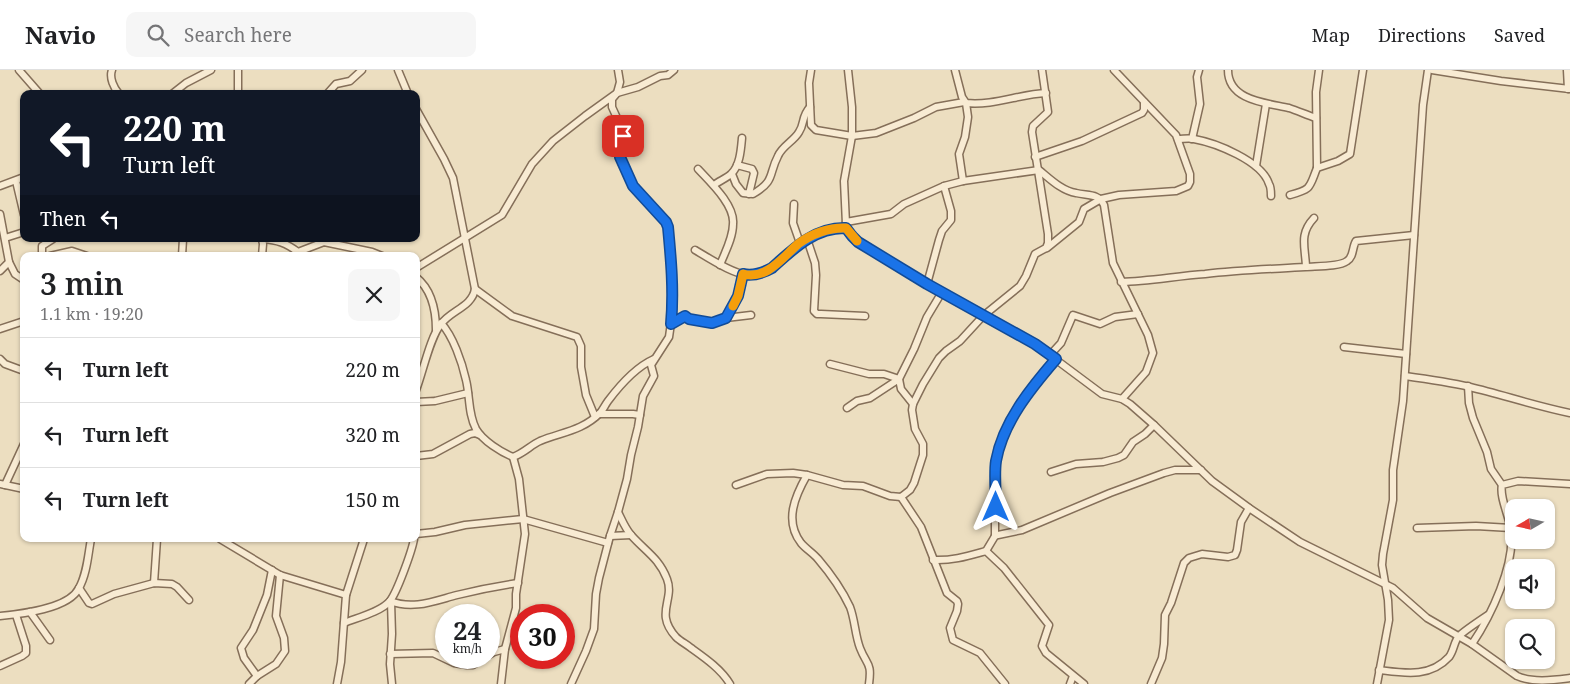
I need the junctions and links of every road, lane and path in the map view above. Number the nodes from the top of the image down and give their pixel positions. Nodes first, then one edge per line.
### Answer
1 (19, 70) edge
2 (112, 70) edge
3 (211, 70) edge
4 (238, 70) edge
5 (362, 70) edge
6 (398, 70) edge
7 (618, 70) edge
8 (674, 70) edge
9 (811, 70) edge
10 (848, 70) edge
11 (955, 70) edge
12 (1042, 70) edge
13 (1114, 70) edge
14 (1199, 70) edge
15 (1228, 70) edge
16 (1319, 70) edge
17 (1363, 70) edge
18 (1428, 70) edge
19 (1432, 70) edge
20 (1567, 70) edge
21 (1569, 89) edge
22 (36, 90) edge
23 (116, 90) edge
24 (177, 90) edge
25 (238, 90) edge
26 (331, 90) edge
27 (406, 90) edge
28 (617, 93) junction
29 (1046, 93) junction
30 (1144, 102) junction
31 (965, 103) junction
32 (1266, 104) junction
33 (810, 107) junction
34 (420, 116) edge
35 (1316, 118) junction
36 (852, 136) junction
37 (742, 138) dead end
38 (1178, 139) junction
39 (1192, 139) junction
40 (1036, 158) junction
41 (737, 165) junction
42 (1256, 166) junction
43 (1317, 168) junction
44 (698, 169) dead end
45 (1039, 170) junction
46 (732, 174) junction
47 (20, 179) edge
48 (16, 181) junction
49 (963, 181) junction
50 (714, 185) junction
51 (0, 186) edge
52 (944, 186) junction
53 (749, 194) junction
54 (1290, 195) dead end
55 (1272, 196) dead end
56 (20, 198) edge
57 (1101, 198) junction
58 (794, 204) dead end
59 (0, 214) edge
60 (1314, 218) dead end
61 (846, 225) junction
62 (20, 233) edge
63 (1414, 235) junction
64 (5, 238) junction
65 (466, 238) junction
66 (807, 238) junction
67 (48, 242) edge
68 (282, 242) edge
69 (324, 242) edge
70 (324, 242) edge
71 (800, 243) junction
72 (1046, 248) junction
73 (695, 250) dead end
74 (42, 252) edge
75 (298, 252) edge
76 (298, 252) edge
77 (372, 252) edge
78 (9, 262) junction
79 (720, 265) junction
80 (420, 266) edge
81 (1306, 266) junction
82 (0, 271) edge
83 (743, 274) junction
84 (20, 277) edge
85 (420, 281) edge
86 (1121, 282) junction
87 (927, 284) junction
88 (475, 289) junction
89 (942, 292) junction
90 (1138, 314) junction
91 (751, 315) dead end
92 (865, 316) dead end
93 (983, 316) junction
94 (726, 318) junction
95 (20, 322) edge
96 (441, 323) junction
97 (671, 324) junction
98 (0, 329) edge
99 (436, 330) junction
100 (1344, 347) dead end
101 (1406, 354) junction
102 (1053, 357) junction
103 (0, 359) edge
104 (654, 359) junction
105 (830, 364) dead end
106 (20, 370) edge
107 (1405, 376) junction
108 (420, 378) edge
109 (899, 379) junction
110 (1468, 386) junction
111 (468, 393) junction
112 (1122, 399) junction
113 (420, 402) edge
114 (913, 404) junction
115 (847, 408) dead end
116 (1570, 412) edge
117 (597, 415) junction
118 (640, 415) junction
119 (1154, 424) junction
120 (480, 435) junction
121 (20, 452) edge
122 (420, 456) edge
123 (514, 457) junction
124 (1201, 470) junction
125 (1052, 472) dead end
126 (807, 475) junction
127 (2, 484) edge
128 (736, 484) dead end
129 (1570, 484) edge
130 (1502, 485) junction
131 (20, 488) edge
132 (901, 497) junction
133 (1505, 507) edge
134 (1249, 508) junction
135 (618, 512) junction
136 (523, 519) junction
137 (537, 522) junction
138 (1417, 528) dead end
139 (1505, 528) edge
140 (420, 534) edge
141 (525, 534) junction
142 (631, 535) junction
143 (995, 536) junction
144 (609, 539) junction
145 (90, 542) edge
146 (157, 542) edge
147 (225, 542) edge
148 (363, 542) edge
149 (413, 542) edge
150 (1510, 549) edge
151 (986, 551) junction
152 (933, 560) junction
153 (272, 570) junction
154 (280, 575) junction
155 (518, 583) junction
156 (1384, 583) junction
157 (154, 584) junction
158 (79, 588) junction
159 (346, 595) junction
160 (189, 600) dead end
161 (390, 602) junction
162 (30, 612) junction
163 (1490, 614) junction
164 (16, 615) junction
165 (0, 616) edge
166 (344, 623) junction
167 (1459, 636) junction
168 (50, 640) dead end
169 (1472, 644) junction
170 (505, 649) junction
171 (500, 650) edge
172 (390, 654) junction
173 (435, 654) edge
174 (0, 666) edge
175 (1379, 670) junction
176 (257, 676) junction
177 (1073, 676) junction
178 (1570, 678) edge
179 (1550, 682) edge
180 (249, 684) edge
181 (336, 684) edge
182 (392, 684) edge
183 (502, 684) edge
184 (571, 684) edge
185 (730, 684) edge
186 (869, 684) edge
187 (1005, 684) edge
188 (1070, 684) edge
189 (1084, 684) edge
190 (1151, 684) edge
191 (1378, 684) edge

1 - 22 street
2 - 23 street
3 - 24 street
4 - 25 street
5 - 26 street
6 - 27 street
7 - 28 street
8 - 28 street
9 - 33 street
10 - 36 street
11 - 31 street
12 - 29 street
13 - 30 street
14 - 39 street
15 - 32 street
16 - 35 street
17 - 43 street
18 - 63 street
19 - 21 street
20 - 21 street
28 - 65 street
28 - 97 street
29 - 31 street
29 - 40 street
30 - 38 street
30 - 40 street
31 - 36 street
31 - 49 street
32 - 35 street
32 - 42 street
33 - 36 street
33 - 53 street
34 - 65 street
35 - 43 street
36 - 61 street
37 - 41 street
38 - 39 street
38 - 57 street
39 - 42 street
40 - 45 street
41 - 46 street
41 - 53 street
42 - 55 street
43 - 54 street
44 - 50 street
45 - 49 street
45 - 57 street
45 - 72 street
46 - 50 street
46 - 53 street
47 - 48 street
48 - 51 street
48 - 56 street
49 - 52 street
50 - 79 street
52 - 61 street
52 - 87 street
57 - 72 street
57 - 86 street
58 - 71 street
59 - 64 street
60 - 81 street
61 - 66 street
61 - 87 street
62 - 64 street
63 - 81 street
63 - 101 street
64 - 78 street
65 - 80 street
65 - 88 street
66 - 71 street
66 - 92 street
67 - 74 street
68 - 76 street
69 - 77 street
70 - 75 street
71 - 83 street
72 - 93 street
73 - 79 street
78 - 82 street
78 - 84 street
79 - 83 street
81 - 86 street
83 - 94 street
85 - 99 street
86 - 90 street
87 - 89 street
88 - 96 street
88 - 117 street
89 - 93 street
89 - 109 street
90 - 102 street
90 - 112 street
91 - 94 street
93 - 102 street
93 - 114 street
94 - 97 street
95 - 98 street
96 - 99 street
96 - 111 street
97 - 104 street
99 - 108 street
100 - 101 street
101 - 107 street
102 - 112 street
102 - 143 street
103 - 106 street
104 - 117 street
104 - 118 street
105 - 109 street
107 - 110 street
107 - 156 street
109 - 114 street
109 - 115 street
110 - 116 street
110 - 130 street
111 - 113 street
111 - 120 street
112 - 119 street
114 - 132 street
117 - 118 street
117 - 123 street
118 - 135 street
119 - 124 street
119 - 125 street
120 - 122 street
120 - 123 street
121 - 127 street
123 - 136 street
124 - 134 street
124 - 143 street
126 - 128 street
126 - 132 street
126 - 186 street
127 - 131 street
129 - 130 street
130 - 133 street
132 - 152 street
134 - 156 street
134 - 190 street
135 - 142 street
135 - 144 street
136 - 137 street
136 - 140 street
136 - 141 street
137 - 141 street
137 - 144 street
138 - 139 street
141 - 155 street
142 - 144 street
142 - 185 street
143 - 151 street
144 - 184 street
145 - 158 street
146 - 157 street
147 - 153 street
148 - 159 street
149 - 161 street
150 - 163 street
151 - 152 street
151 - 177 street
152 - 187 street
153 - 154 street
153 - 176 street
154 - 159 street
154 - 176 street
155 - 161 street
155 - 170 street
156 - 167 street
156 - 175 street
157 - 158 street
157 - 160 street
158 - 162 street
159 - 166 street
161 - 166 street
161 - 172 street
162 - 164 street
162 - 168 street
163 - 167 street
163 - 169 street
164 - 165 street
164 - 174 street
166 - 181 street
167 - 169 street
167 - 175 street
169 - 179 street
170 - 171 street
170 - 183 street
172 - 173 street
172 - 182 street
175 - 191 street
176 - 180 street
177 - 188 street
177 - 189 street
178 - 179 street

